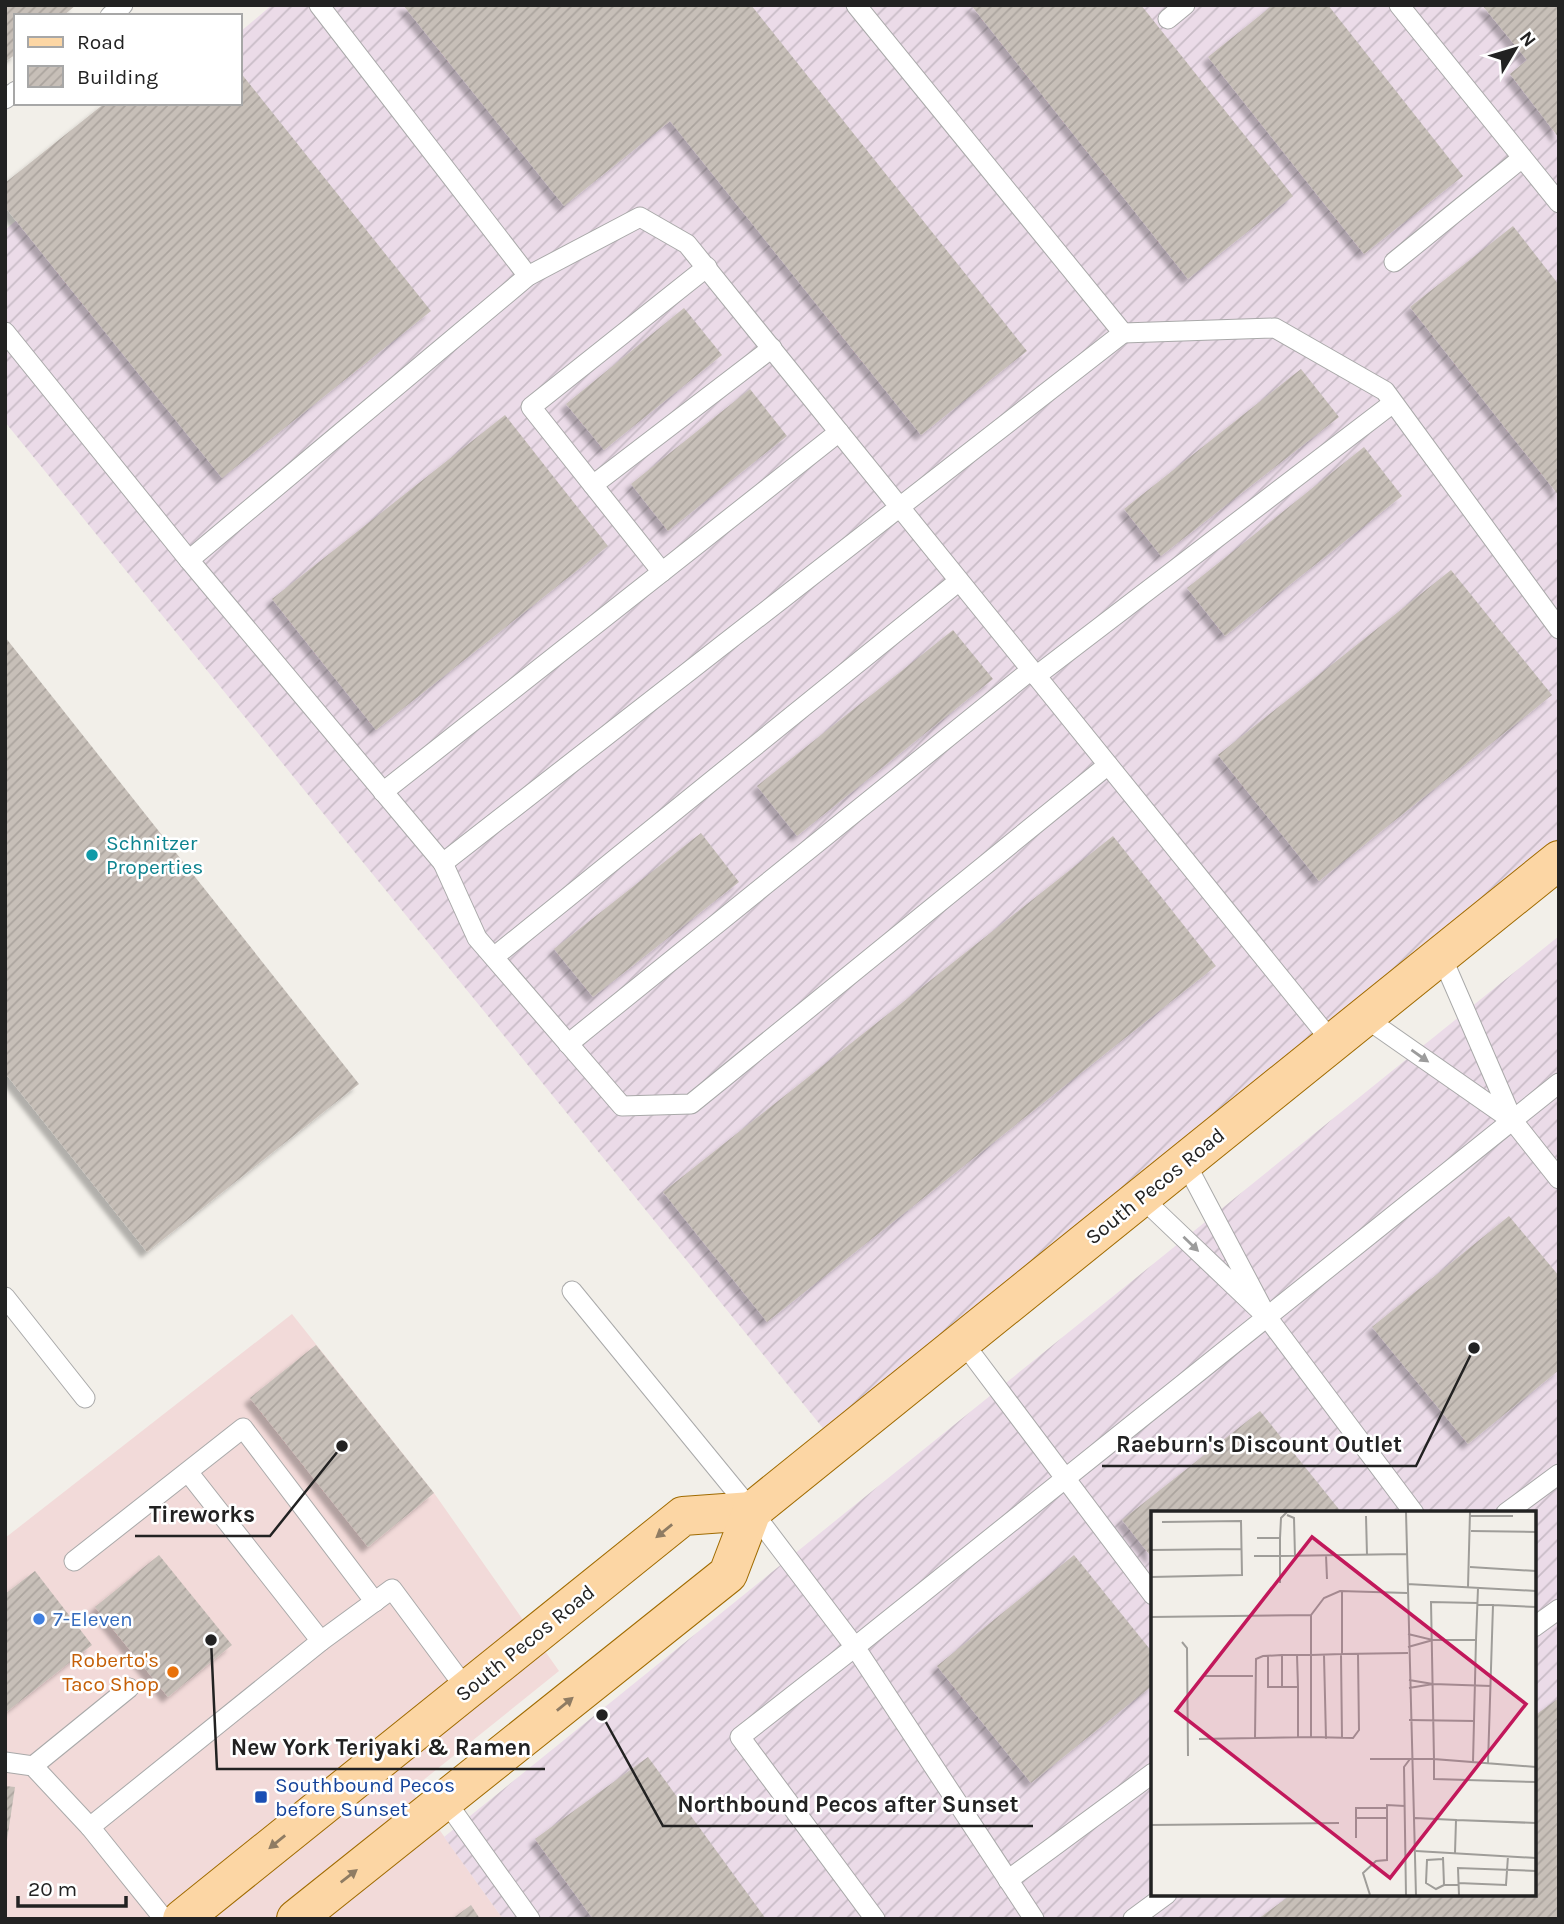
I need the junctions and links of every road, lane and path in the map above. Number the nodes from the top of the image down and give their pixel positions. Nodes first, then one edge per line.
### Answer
1 (319, 5) edge
2 (856, 5) edge
3 (1185, 5) edge
4 (1399, 5) edge
5 (1168, 19) dead end
6 (1522, 158) junction
7 (1559, 204) edge
8 (1394, 262) dead end
9 (706, 267) junction
10 (527, 276) junction
11 (5, 332) edge
12 (1123, 333) junction
13 (772, 348) junction
14 (1393, 403) junction
15 (839, 432) junction
16 (593, 485) junction
17 (900, 507) junction
18 (189, 560) junction
19 (662, 572) junction
20 (959, 581) junction
21 (1559, 629) edge
22 (1034, 673) junction
23 (1108, 765) junction
24 (383, 792) junction
25 (1559, 860) edge
26 (443, 863) junction
27 (1441, 955) junction
28 (494, 957) junction
29 (1364, 1017) junction
30 (1333, 1043) junction
31 (568, 1044) junction
32 (1559, 1083) edge
33 (1513, 1121) junction
34 (1185, 1162) junction
35 (1559, 1179) edge
36 (1141, 1197) junction
37 (572, 1291) dead end
38 (5, 1297) edge
39 (1267, 1317) junction
40 (962, 1341) junction
41 (85, 1398) dead end
42 (188, 1472) junction
43 (1559, 1474) edge
44 (1065, 1480) junction
45 (752, 1511) junction
46 (1412, 1511) edge
47 (1509, 1511) edge
48 (75, 1561) dead end
49 (1151, 1592) edge
50 (376, 1602) junction
51 (1559, 1609) edge
52 (1536, 1626) edge
53 (321, 1641) junction
54 (855, 1647) junction
55 (129, 1688) dead end
56 (467, 1690) junction
57 (5, 1762) edge
58 (33, 1766) junction
59 (1151, 1774) edge
60 (445, 1800) junction
61 (90, 1826) junction
62 (1008, 1880) junction
63 (1164, 1896) edge
64 (164, 1919) edge
65 (182, 1919) edge
66 (296, 1919) edge
67 (530, 1919) edge
68 (874, 1919) edge
69 (1034, 1919) edge
70 (1133, 1919) edge

1 - 10 lane
2 - 12 lane
3 - 5 lane
4 - 6 lane
6 - 7 lane
6 - 8 lane
9 - 10 lane
9 - 13 lane
9 - 16 lane
10 - 18 lane
11 - 18 lane
12 - 14 lane
12 - 17 lane
13 - 15 lane
13 - 16 lane
14 - 21 lane
14 - 22 lane
15 - 17 lane
15 - 19 lane
16 - 19 lane
17 - 20 lane
17 - 26 lane
18 - 24 lane
19 - 24 lane
20 - 22 lane
20 - 28 lane
22 - 23 lane
22 - 31 lane
23 - 30 lane
23 - 31 lane
24 - 26 lane
25 - 27 main road, South Pecos Road
26 - 28 lane
27 - 29 main road, South Pecos Road
27 - 33 lane
28 - 31 lane
29 - 30 main road, South Pecos Road
29 -> 33 lane
30 - 34 main road, South Pecos Road
32 - 33 lane
33 - 35 lane
33 - 39 lane
34 - 36 main road, South Pecos Road
34 - 39 lane
36 -> 39 lane
36 - 40 main road, South Pecos Road
37 - 45 lane
38 - 41 lane
39 - 44 lane
39 - 46 lane
40 - 44 lane
40 - 45 main road, South Pecos Road
42 - 48 lane
42 - 50 lane
42 - 53 lane
43 - 47 lane
44 - 49 lane
44 - 54 lane
45 - 54 lane
45 -> 56 main road, South Pecos Road
60 -> 45 main road
50 - 53 lane
50 - 56 lane
51 - 52 lane
53 - 61 lane
54 - 62 lane
54 - 68 lane
55 - 58 lane
56 -> 65 main road, South Pecos Road
57 - 58 lane
58 - 61 lane
59 - 62 lane
66 -> 60 main road
60 - 67 lane
61 - 64 lane
62 - 69 lane
63 - 70 lane

